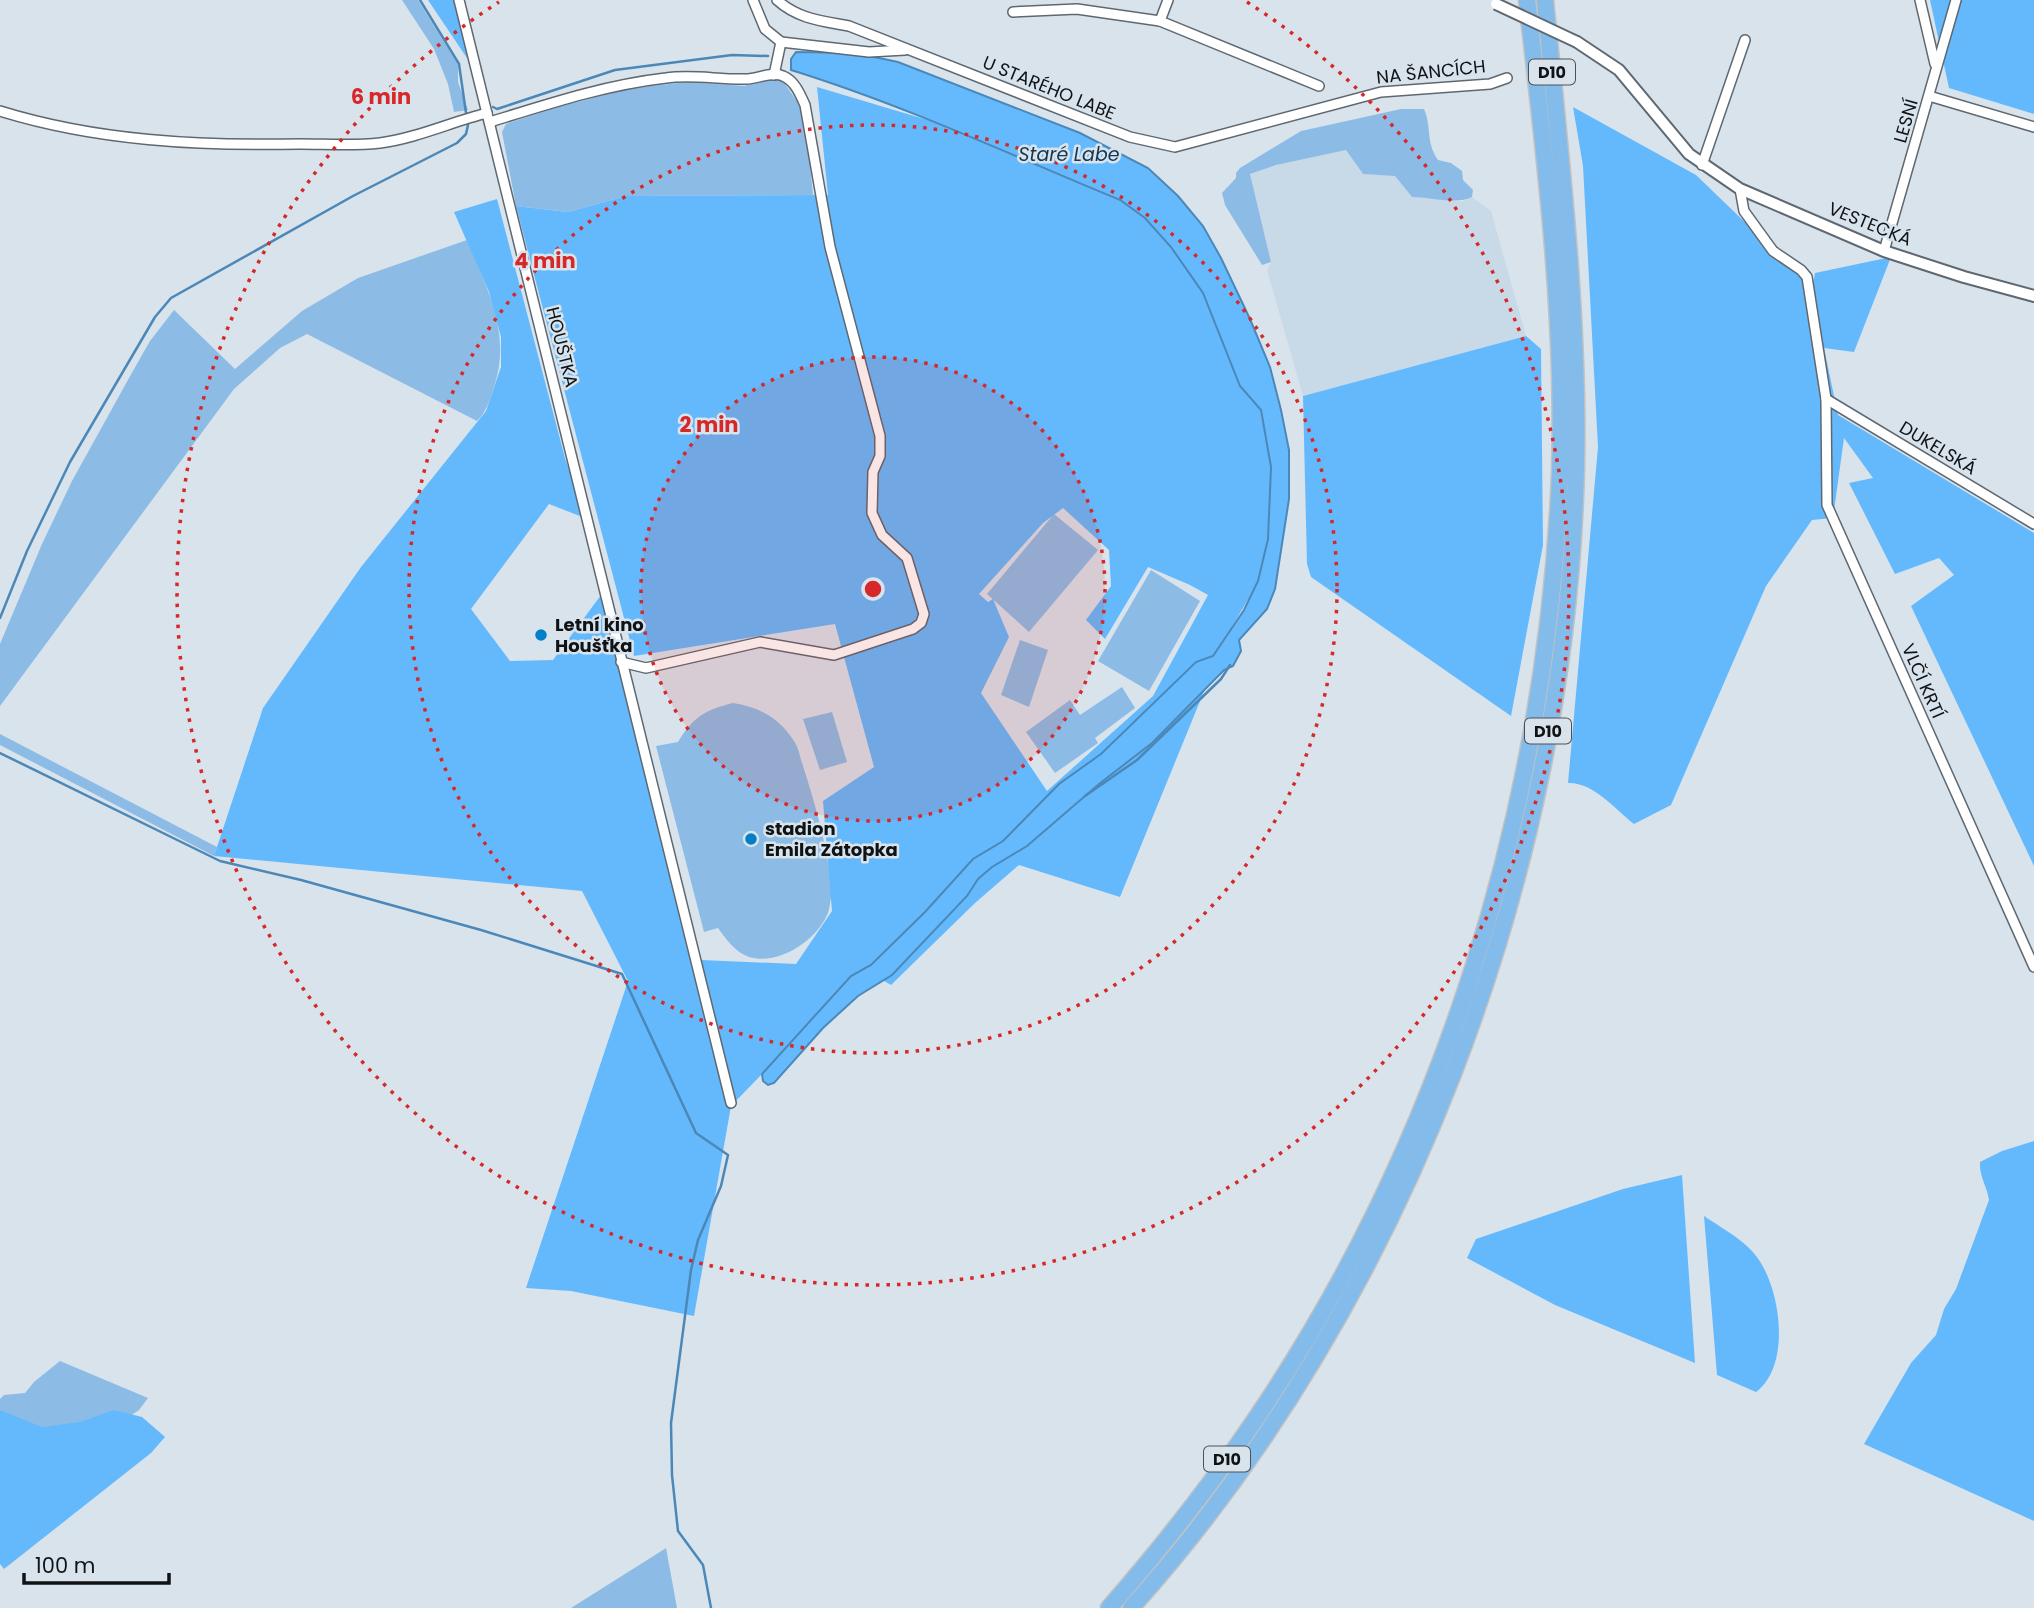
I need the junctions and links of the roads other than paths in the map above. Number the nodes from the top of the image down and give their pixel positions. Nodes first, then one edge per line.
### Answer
1 (459, 0) edge
2 (753, 0) edge
3 (777, 0) edge
4 (1168, 0) edge
5 (1527, 0) edge
6 (1545, 0) edge
7 (1920, 0) edge
8 (1956, 0) edge
9 (1493, 2) edge
10 (1013, 12) dead end
11 (1160, 21) junction
12 (1928, 34) junction
13 (1945, 38) junction
14 (1745, 40) dead end
15 (781, 42) junction
16 (911, 50) junction
17 (1936, 65) junction
18 (774, 75) junction
19 (1507, 78) dead end
20 (1319, 86) dead end
21 (1929, 96) junction
22 (1317, 107) joint
23 (0, 111) edge
24 (489, 118) junction
25 (2034, 127) edge
26 (1551, 143) junction
27 (1702, 165) junction
28 (1740, 189) junction
29 (1884, 251) junction
30 (2034, 296) edge
31 (1826, 399) junction
32 (2034, 524) edge
33 (621, 662) junction
34 (2034, 967) edge
35 (731, 1103) dead end
36 (1336, 1303) junction
37 (1109, 1608) edge
38 (1131, 1608) edge

1 - 24 street, HOUŠTKA
2 - 15 street
3 - 16 street, U STARÉHO LABE
4 - 11 street
5 - 26 highway, D10
6 - 26 highway, D10
7 - 12 street
8 - 13 street, LESNÍ
9 - 27 street, VESTECKÁ, bridge
10 - 11 street
11 - 20 street
12 - 13 street
12 - 17 street
13 - 17 street, LESNÍ
14 - 27 street
15 - 16 street
15 - 18 street
16 - 22 street, U STARÉHO LABE
17 - 21 street, LESNÍ
18 - 24 street
18 - 33 street
19 - 22 street, NA ŠANCÍCH
21 - 25 street
21 - 29 street, LESNÍ
23 - 24 street
24 - 33 street, HOUŠTKA
26 - 36 highway, D10
27 - 28 street, VESTECKÁ
28 - 29 street, VESTECKÁ
28 - 31 street, VLČÍ KRTÍ
29 - 30 street, VESTECKÁ
31 - 32 street, DUKELSKÁ
31 - 34 street, VLČÍ KRTÍ
33 - 35 street, HOUŠTKA
36 - 37 highway, D10
36 - 38 highway, D10

